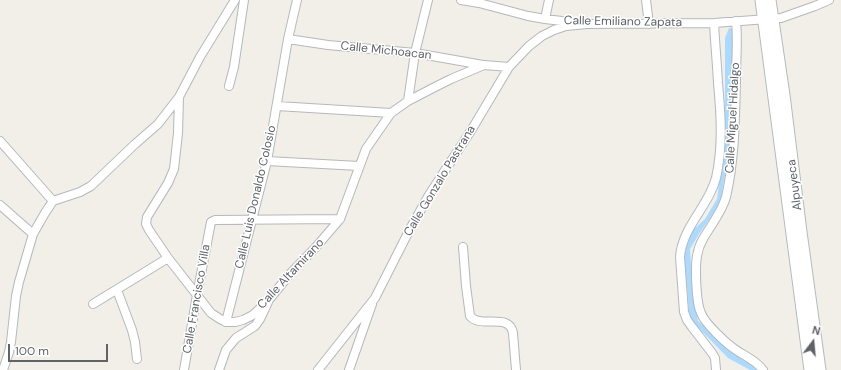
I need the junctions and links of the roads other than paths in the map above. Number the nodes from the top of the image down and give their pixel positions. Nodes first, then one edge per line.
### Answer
1 (235, 0) edge
2 (244, 0) edge
3 (297, 0) edge
4 (428, 0) edge
5 (460, 0) edge
6 (549, 0) edge
7 (646, 0) edge
8 (761, 0) edge
9 (770, 0) edge
10 (829, 0) edge
11 (545, 19) junction
12 (768, 19) junction
13 (736, 21) junction
14 (714, 23) junction
15 (587, 24) junction
16 (649, 24) junction
17 (288, 39) junction
18 (415, 53) junction
19 (484, 65) junction
20 (509, 67) junction
21 (229, 86) dead end
22 (179, 97) junction
23 (408, 101) junction
24 (277, 106) junction
25 (391, 113) junction
26 (0, 141) edge
27 (267, 161) junction
28 (359, 166) junction
29 (53, 201) junction
30 (0, 205) edge
31 (340, 219) junction
32 (252, 220) junction
33 (33, 234) junction
34 (463, 246) dead end
35 (168, 258) junction
36 (117, 290) junction
37 (197, 295) junction
38 (375, 298) junction
39 (268, 301) junction
40 (93, 304) dead end
41 (226, 322) junction
42 (137, 359) dead end
43 (3, 370) edge
44 (184, 370) edge
45 (219, 370) edge
46 (318, 370) edge
47 (349, 370) edge
48 (516, 370) edge
49 (716, 370) edge
50 (763, 370) edge
51 (810, 370) edge
52 (820, 370) edge

1 - 22 street
2 - 21 street
3 - 17 street, Calle Luis Donaldo Colosio
4 - 18 street
5 - 11 street, Calle Emiliano Zapata
6 - 11 street
7 - 16 street
8 - 12 main road, Alpuyeca
9 - 12 main road, Alpuyeca
10 - 12 street, Calle Emiliano Zapata
11 - 15 street, Calle Emiliano Zapata
12 - 13 street, Calle Emiliano Zapata
12 - 51 main road, Alpuyeca
12 - 52 main road, Alpuyeca
13 - 14 street, Calle Emiliano Zapata
13 - 50 street, Calle Miguel Hidalgo
14 - 16 street, Calle Emiliano Zapata
14 - 49 street
15 - 16 street, Calle Emiliano Zapata
15 - 20 street, Calle Gonzalo Pastrana
17 - 18 street, Calle Michoacan
17 - 24 street, Calle Luis Donaldo Colosio
18 - 19 street, Calle Michoacan
18 - 23 street
19 - 20 street, Calle Altamirano
19 - 23 street, Calle Altamirano
20 - 38 street, Calle Gonzalo Pastrana
22 - 29 street
22 - 35 street
23 - 25 street, Calle Altamirano
24 - 25 street
24 - 27 street, Calle Luis Donaldo Colosio
25 - 28 street, Calle Altamirano
26 - 29 street
27 - 28 street
27 - 32 street, Calle Luis Donaldo Colosio
28 - 31 street, Calle Altamirano
29 - 33 street
30 - 33 street
31 - 32 street
31 - 39 street, Calle Altamirano
32 - 37 street, Calle Francisco Villa
32 - 41 street, Calle Luis Donaldo Colosio
33 - 43 street
34 - 48 street
35 - 36 street
35 - 37 street
36 - 40 street
36 - 42 street
37 - 41 street
37 - 44 street, Calle Francisco Villa
38 - 46 street, Calle Gonzalo Pastrana
38 - 47 street
39 - 41 street, Calle Altamirano
39 - 45 street

